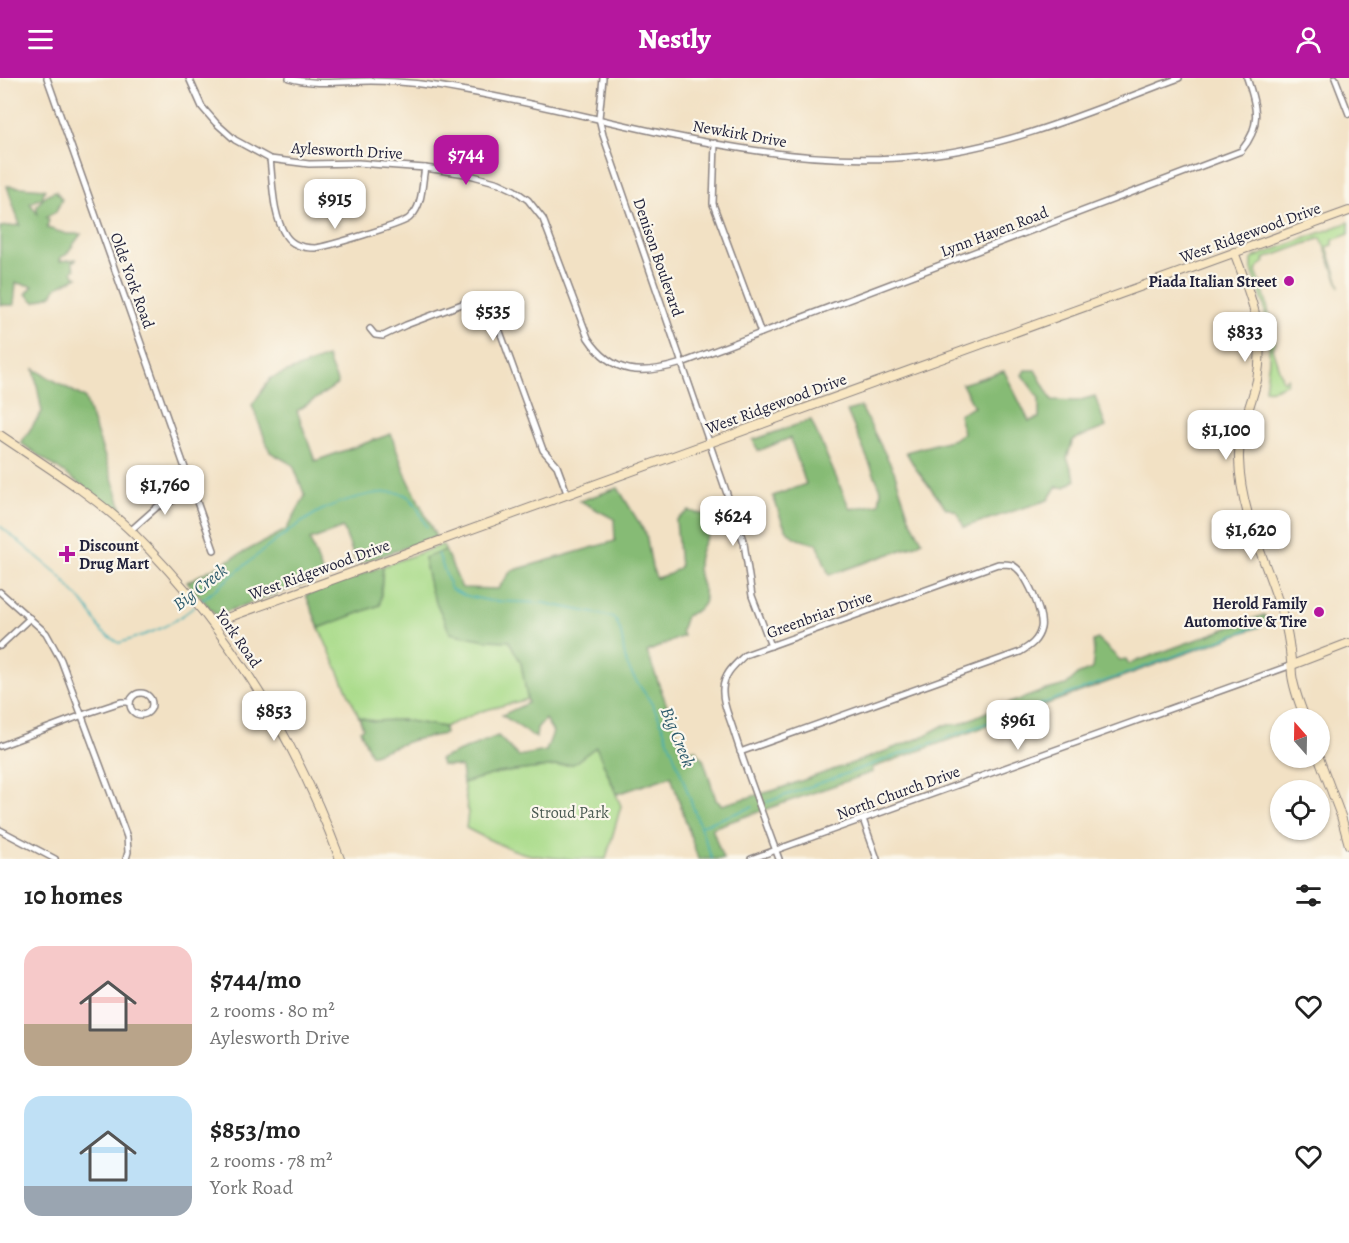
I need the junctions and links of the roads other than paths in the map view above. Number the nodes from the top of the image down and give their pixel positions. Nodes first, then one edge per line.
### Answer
1 (47, 78) edge
2 (189, 78) edge
3 (289, 78) edge
4 (603, 78) edge
5 (1179, 78) edge
6 (1246, 78) edge
7 (1335, 78) edge
8 (1348, 111) edge
9 (599, 118) junction
10 (715, 143) junction
11 (270, 159) junction
12 (425, 168) junction
13 (1349, 211) edge
14 (1234, 252) junction
15 (370, 329) dead end
16 (761, 333) junction
17 (682, 363) junction
18 (0, 435) edge
19 (710, 441) junction
20 (193, 492) junction
21 (567, 493) junction
22 (130, 531) junction
23 (214, 550) dead end
24 (0, 592) edge
25 (30, 618) junction
26 (213, 623) junction
27 (1349, 643) edge
28 (0, 646) edge
29 (771, 646) junction
30 (1292, 665) junction
31 (130, 702) junction
32 (1301, 708) edge
33 (82, 716) junction
34 (0, 746) edge
35 (740, 752) junction
36 (1323, 768) edge
37 (863, 819) junction
38 (0, 830) edge
39 (1349, 845) edge
40 (776, 850) junction
41 (55, 859) edge
42 (126, 859) edge
43 (340, 859) edge
44 (751, 859) edge
45 (779, 859) edge
46 (877, 859) edge

1 - 20 street, Olde York Road
2 - 11 street, Aylesworth Drive
3 - 9 street, Newkirk Drive
4 - 9 street, Denison Boulevard
5 - 10 street, Newkirk Drive
6 - 16 street, Lynn Haven Road
7 - 8 street
9 - 10 street, Newkirk Drive
9 - 17 street, Denison Boulevard
10 - 16 street
11 - 12 street, Aylesworth Drive
11 - 12 street
12 - 17 street, Aylesworth Drive
13 - 14 main road, West Ridgewood Drive
14 - 19 main road, West Ridgewood Drive
14 - 30 main road
15 - 21 street
16 - 17 street, Lynn Haven Road
17 - 19 street, Denison Boulevard
18 - 22 main road, York Road
19 - 21 main road, West Ridgewood Drive
19 - 29 street, Denison Boulevard
20 - 22 street
20 - 23 street, Olde York Road
21 - 26 main road, West Ridgewood Drive
22 - 26 main road, York Road
24 - 25 street
25 - 28 street
25 - 33 street
26 - 43 main road, York Road
27 - 30 main road
29 - 35 street, Greenbriar Drive
29 - 35 street, Greenbriar Drive
30 - 32 main road
30 - 37 street, North Church Drive
31 - 31 street
31 - 33 street
33 - 34 street
33 - 42 street
35 - 40 street, Greenbriar Drive
36 - 39 main road
37 - 40 street, North Church Drive
37 - 46 street
38 - 41 street
40 - 44 street, North Church Drive
40 - 45 street, Greenbriar Drive

